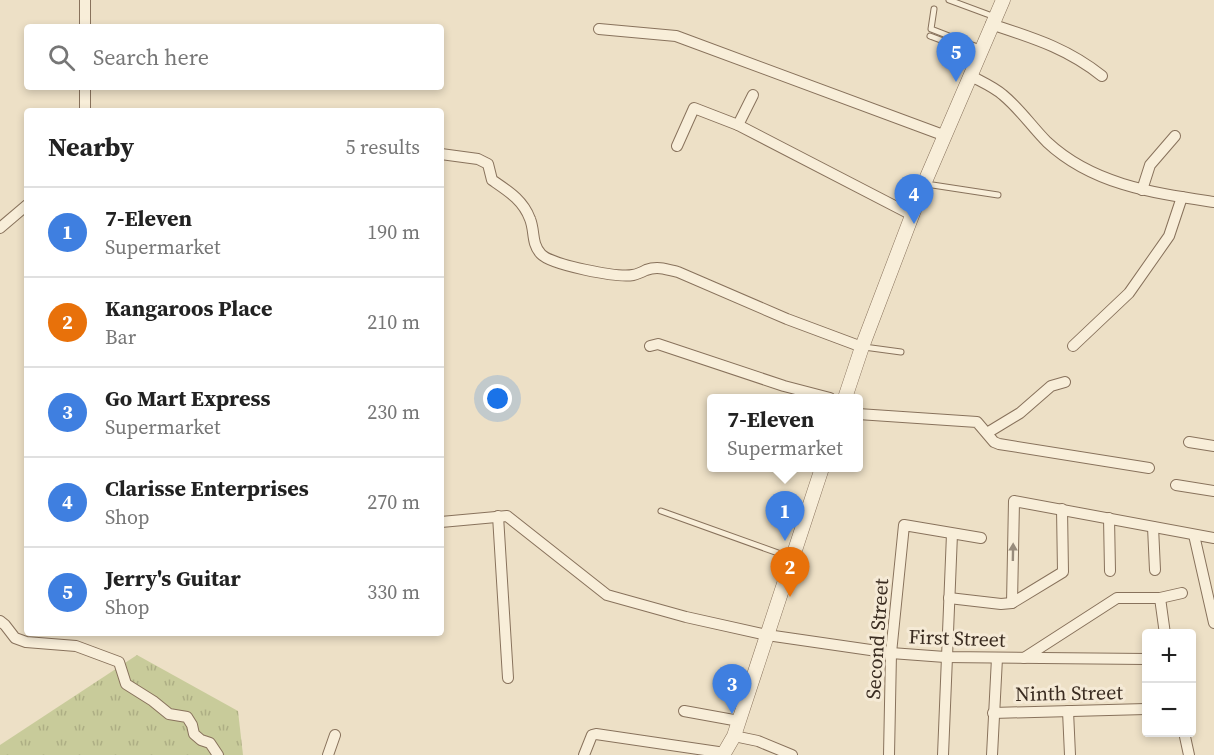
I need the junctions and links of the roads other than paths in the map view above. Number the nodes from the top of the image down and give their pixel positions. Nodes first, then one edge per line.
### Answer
1 (85, 0) edge
2 (950, 0) edge
3 (1003, 0) edge
4 (934, 9) dead end
5 (993, 20) junction
6 (85, 24) edge
7 (599, 29) dead end
8 (930, 36) dead end
9 (981, 52) junction
10 (971, 76) junction
11 (1102, 76) dead end
12 (85, 90) edge
13 (753, 95) dead end
14 (85, 108) edge
15 (738, 125) junction
16 (944, 135) junction
17 (1175, 136) dead end
18 (677, 146) dead end
19 (444, 154) edge
20 (924, 184) junction
21 (1142, 190) junction
22 (998, 195) dead end
23 (1182, 197) junction
24 (1214, 202) edge
25 (24, 208) edge
26 (912, 215) junction
27 (0, 228) edge
28 (650, 346) dead end
29 (1073, 346) dead end
30 (862, 347) junction
31 (901, 352) dead end
32 (1065, 382) dead end
33 (812, 394) edge
34 (847, 394) edge
35 (863, 414) edge
36 (987, 433) junction
37 (1189, 442) dead end
38 (1214, 447) edge
39 (1149, 468) dead end
40 (821, 472) edge
41 (1176, 485) dead end
42 (1214, 490) edge
43 (1062, 509) junction
44 (661, 511) dead end
45 (498, 516) junction
46 (1109, 518) junction
47 (444, 522) edge
48 (1153, 527) junction
49 (952, 534) junction
50 (1194, 535) junction
51 (981, 538) dead end
52 (1214, 538) edge
53 (792, 558) junction
54 (1110, 570) dead end
55 (1155, 570) dead end
56 (1210, 590) edge
57 (1182, 593) dead end
58 (949, 598) junction
59 (1160, 598) junction
60 (1012, 603) junction
61 (0, 621) edge
62 (1214, 623) edge
63 (1164, 629) edge
64 (767, 635) junction
65 (891, 653) junction
66 (945, 657) junction
67 (997, 658) junction
68 (1024, 658) junction
69 (1142, 658) edge
70 (508, 678) dead end
71 (1142, 710) edge
72 (684, 711) dead end
73 (1068, 711) junction
74 (993, 713) junction
75 (739, 721) junction
76 (335, 735) dead end
77 (734, 736) junction
78 (1185, 737) edge
79 (724, 754) edge
80 (218, 755) edge
81 (328, 755) edge
82 (584, 755) edge
83 (792, 755) edge
84 (889, 755) edge
85 (943, 755) edge
86 (992, 755) edge
87 (1070, 755) edge
88 (1189, 755) edge

1 - 6 street
2 - 5 lane
3 - 5 street
4 - 9 lane
5 - 9 street
5 - 11 street
7 - 16 street
8 - 9 lane
9 - 10 street
10 - 16 street
10 - 21 street
12 - 14 street
13 - 15 street
15 - 18 street
15 - 26 street
16 - 20 street
17 - 21 street
19 - 30 street
20 - 22 lane
20 - 26 street
21 - 23 street
23 - 24 street
23 - 29 street
25 - 27 street
26 - 30 street
28 - 33 street
30 - 31 lane
30 - 34 street
32 - 36 street
35 - 36 street
36 - 39 street
37 - 38 street
40 - 53 street
41 - 42 street
43 - 46 street
43 - 60 street
60 -> 43 street
44 - 53 lane
45 - 47 street
45 - 64 street, First Street
45 - 70 street
46 - 48 street
46 - 54 street
48 - 50 street
48 - 55 street
49 - 51 street
49 - 58 street
49 - 65 street, Second Street
50 - 52 street
50 - 56 street
53 - 64 street
56 - 62 street
57 - 59 street
58 - 60 street
58 - 66 street
59 - 63 street
59 - 68 street
61 - 80 street
64 - 65 street, First Street
64 - 75 street
65 - 66 street, First Street
65 - 84 street, Second Street
66 - 67 street, First Street
66 - 85 street
67 - 68 street, First Street
67 - 74 street
68 - 69 street, First Street
71 - 73 street, Ninth Street
72 - 75 street
73 - 74 street, Ninth Street
73 - 87 street
74 - 86 street
75 - 77 street
76 - 81 street
77 - 79 street
77 - 83 street
78 - 88 street
79 - 82 street

